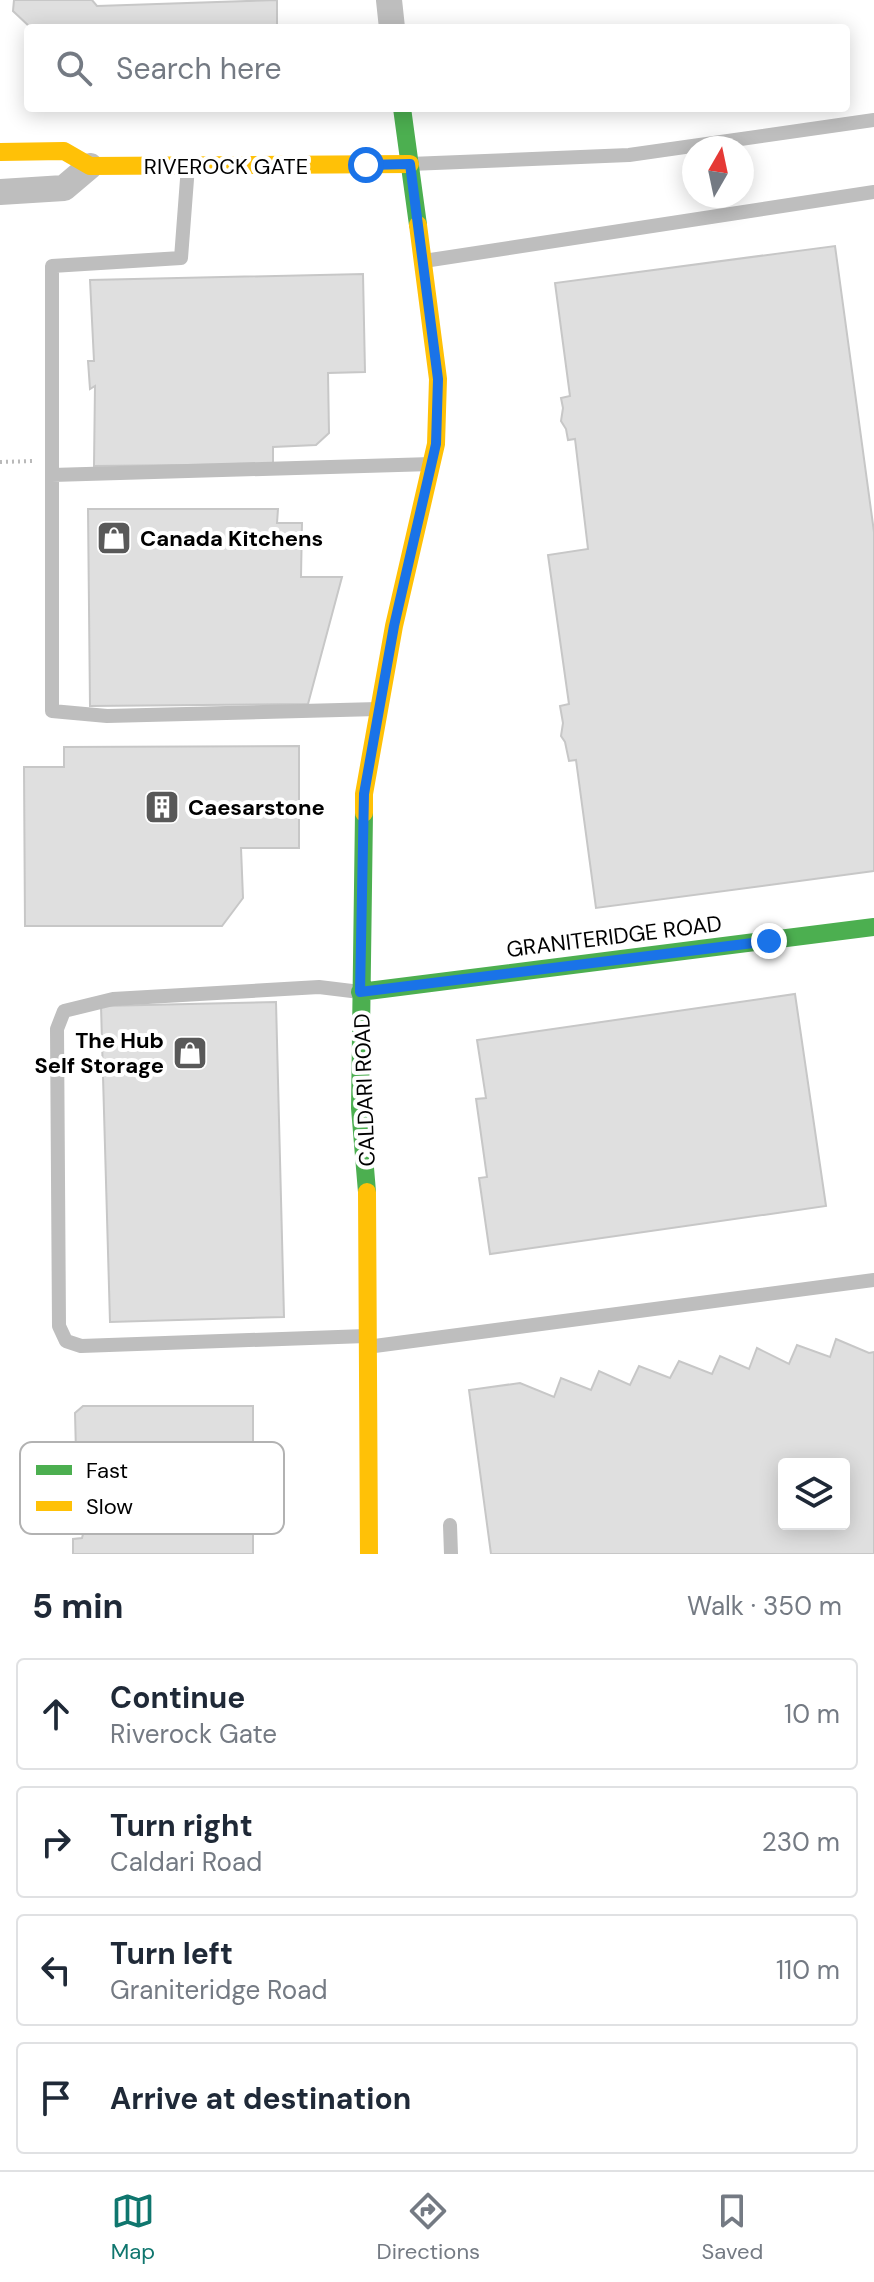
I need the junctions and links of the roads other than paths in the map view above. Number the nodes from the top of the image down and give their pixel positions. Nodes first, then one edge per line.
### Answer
1 (389, 0) edge
2 (392, 24) edge
3 (403, 112) edge
4 (874, 120) edge
5 (0, 152) edge
6 (410, 164) junction
7 (90, 166) junction
8 (188, 166) junction
9 (0, 192) edge
10 (874, 192) edge
11 (424, 261) junction
12 (432, 464) junction
13 (52, 468) junction
14 (379, 709) junction
15 (874, 927) edge
16 (360, 992) junction
17 (874, 1280) edge
18 (366, 1342) junction
19 (450, 1525) dead end
20 (369, 1554) edge
21 (451, 1554) edge

1 - 2 street
3 - 6 street, CALDARI ROAD
4 - 6 lane
5 - 7 street, RIVEROCK GATE
6 - 8 street, RIVEROCK GATE
6 - 11 street, CALDARI ROAD
7 - 8 street, RIVEROCK GATE
7 - 9 street
8 - 13 lane
10 - 11 lane
11 - 12 street, CALDARI ROAD
12 - 13 lane
12 - 14 street, CALDARI ROAD
13 - 14 lane
14 - 16 street, CALDARI ROAD
15 - 16 street, GRANITERIDGE ROAD
16 - 18 street, CALDARI ROAD
16 - 18 lane
17 - 18 lane
18 - 20 street, CALDARI ROAD
19 - 21 lane

